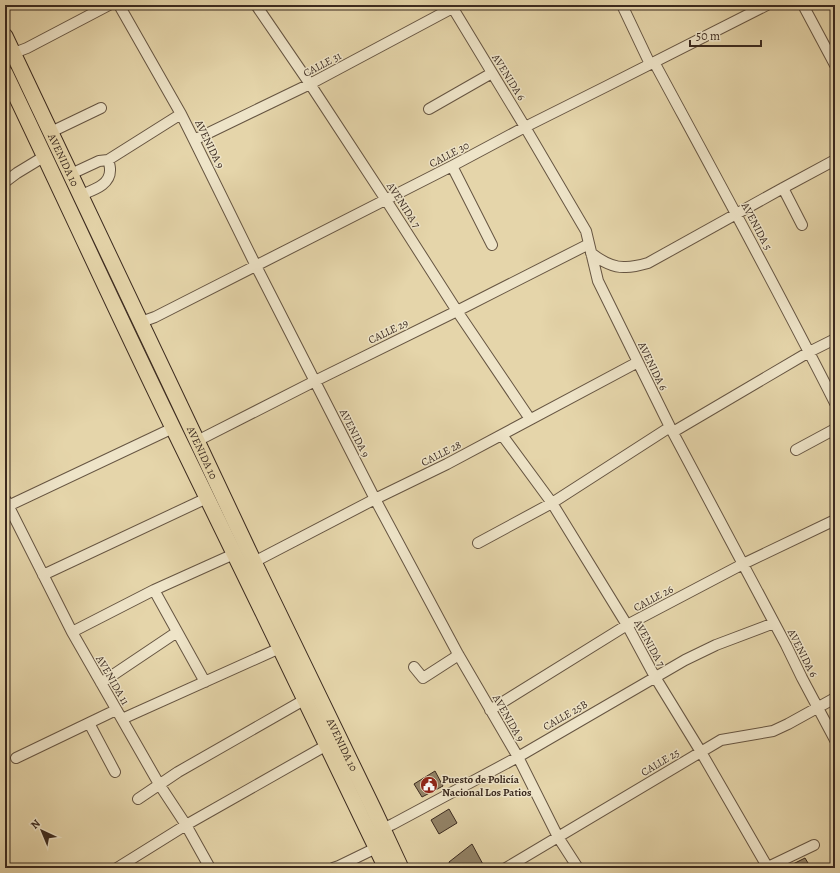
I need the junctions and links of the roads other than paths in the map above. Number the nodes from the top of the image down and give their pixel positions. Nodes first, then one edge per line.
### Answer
1 (109, 5) edge
2 (119, 5) edge
3 (256, 5) edge
4 (622, 5) edge
5 (767, 5) edge
6 (803, 5) edge
7 (454, 6) edge
8 (5, 36) edge
9 (14, 53) junction
10 (652, 63) junction
11 (835, 66) edge
12 (5, 73) edge
13 (492, 73) junction
14 (310, 84) junction
15 (101, 108) dead end
16 (429, 109) dead end
17 (181, 114) junction
18 (525, 127) junction
19 (51, 132) junction
20 (194, 140) junction
21 (44, 156) junction
22 (108, 160) junction
23 (835, 160) edge
24 (452, 166) junction
25 (71, 174) junction
26 (5, 182) edge
27 (783, 188) junction
28 (81, 195) junction
29 (386, 200) junction
30 (736, 213) junction
31 (802, 225) dead end
32 (492, 245) dead end
33 (590, 249) junction
34 (256, 266) junction
35 (457, 311) junction
36 (141, 322) junction
37 (835, 339) edge
38 (809, 352) junction
39 (638, 362) junction
40 (315, 381) junction
41 (835, 403) edge
42 (530, 419) junction
43 (173, 428) junction
44 (671, 429) junction
45 (835, 429) edge
46 (502, 435) junction
47 (197, 441) junction
48 (796, 450) dead end
49 (207, 498) junction
50 (375, 499) junction
51 (7, 503) edge
52 (552, 503) junction
53 (835, 520) edge
54 (478, 543) dead end
55 (234, 554) junction
56 (254, 562) junction
57 (743, 564) junction
58 (43, 575) junction
59 (154, 590) junction
60 (774, 623) junction
61 (627, 625) junction
62 (72, 632) junction
63 (177, 632) junction
64 (280, 648) junction
65 (458, 654) junction
66 (414, 667) dead end
67 (655, 677) junction
68 (205, 682) junction
69 (101, 683) junction
70 (835, 698) edge
71 (304, 700) junction
72 (818, 707) junction
73 (490, 710) junction
74 (119, 715) junction
75 (89, 723) junction
76 (835, 740) edge
77 (327, 745) junction
78 (701, 752) junction
79 (518, 757) junction
80 (16, 758) dead end
81 (115, 772) dead end
82 (159, 784) junction
83 (138, 799) dead end
84 (186, 825) junction
85 (377, 837) junction
86 (558, 837) junction
87 (814, 845) dead end
88 (117, 868) edge
89 (210, 868) edge
90 (333, 868) edge
91 (386, 868) edge
92 (401, 868) edge
93 (506, 868) edge
94 (578, 868) edge
95 (767, 868) edge

1 - 9 street
2 - 17 street, AVENIDA 9
3 - 14 street, AVENIDA 7
4 - 10 street, AVENIDA 5
5 - 10 street, CALLE 30
6 - 11 street
7 - 13 street, AVENIDA 6
7 - 14 street, CALLE 31
8 - 9 main road, AVENIDA 10
9 - 19 main road, AVENIDA 10
10 - 18 street, CALLE 30
10 - 30 street, AVENIDA 5
12 - 21 main road, AVENIDA 10
13 - 16 street
13 - 18 street, AVENIDA 6
14 - 20 street, CALLE 31
14 - 29 street, AVENIDA 7
15 - 19 street
17 - 20 street, AVENIDA 9
17 - 22 street
18 - 24 street, CALLE 30
18 - 33 street, AVENIDA 6
19 - 25 main road, AVENIDA 10
20 - 34 street, AVENIDA 9
21 - 26 street
21 - 43 main road, AVENIDA 10
22 - 25 street
22 - 28 street
23 - 27 street
24 - 29 street, CALLE 30
24 - 32 street
25 - 28 main road, AVENIDA 10
27 - 30 street
27 - 31 street
28 - 36 main road, AVENIDA 10
29 - 34 street, CALLE 30
29 - 35 street, AVENIDA 7
30 - 33 street
30 - 38 street, AVENIDA 5
33 - 35 street, CALLE 29
33 - 39 street, AVENIDA 6
34 - 36 street, CALLE 30
34 - 40 street, AVENIDA 9
35 - 40 street, CALLE 29
35 - 42 street, AVENIDA 7
36 - 47 main road, AVENIDA 10
37 - 38 street
38 - 41 street, AVENIDA 5
38 - 44 street
39 - 42 street, CALLE 28
39 - 44 street, AVENIDA 6
40 - 47 street, CALLE 29
40 - 50 street, AVENIDA 9
42 - 46 street, CALLE 28
43 - 49 main road, AVENIDA 10
43 - 51 street
44 - 52 street
44 - 57 street, AVENIDA 6
45 - 48 street
46 - 50 street, CALLE 28
46 - 52 street, AVENIDA 7
47 - 56 main road, AVENIDA 10
49 - 55 main road, AVENIDA 10
49 - 58 street
50 - 56 street, CALLE 28
50 - 65 street, AVENIDA 9
51 - 58 street, AVENIDA 11
52 - 54 street
52 - 61 street, AVENIDA 7
53 - 57 street, CALLE 26
55 - 59 street
55 - 64 main road, AVENIDA 10
56 - 85 main road, AVENIDA 10
57 - 60 street, AVENIDA 6
57 - 61 street, CALLE 26
58 - 62 street, AVENIDA 11
59 - 62 street
59 - 63 street
60 - 67 street, CALLE 25B
60 - 72 street, AVENIDA 6
61 - 67 street, AVENIDA 7
61 - 73 street, CALLE 26
62 - 69 street, AVENIDA 11
63 - 68 street
63 - 69 street
64 - 68 street
64 - 71 main road, AVENIDA 10
65 - 66 street
65 - 73 street, AVENIDA 9
67 - 78 street, AVENIDA 7
67 - 79 street, CALLE 25B
68 - 74 street
69 - 74 street, AVENIDA 11
70 - 72 street, CALLE 25
71 - 77 main road, AVENIDA 10
71 - 82 street
72 - 76 street, AVENIDA 6
72 - 78 street, CALLE 25
73 - 79 street, AVENIDA 9
74 - 75 street
74 - 82 street, AVENIDA 11
75 - 80 street
75 - 81 street
77 - 84 street
77 - 85 main road, AVENIDA 10
78 - 86 street, CALLE 25
78 - 95 street, AVENIDA 7
79 - 85 street, CALLE 25B
79 - 86 street, AVENIDA 9
82 - 83 street
82 - 84 street, AVENIDA 11
84 - 88 street
84 - 89 street, AVENIDA 11
85 - 90 street, CALLE 25B
85 - 91 main road, AVENIDA 10
85 - 92 main road, AVENIDA 10
86 - 93 street, CALLE 25
86 - 94 street, AVENIDA 9
87 - 95 street

